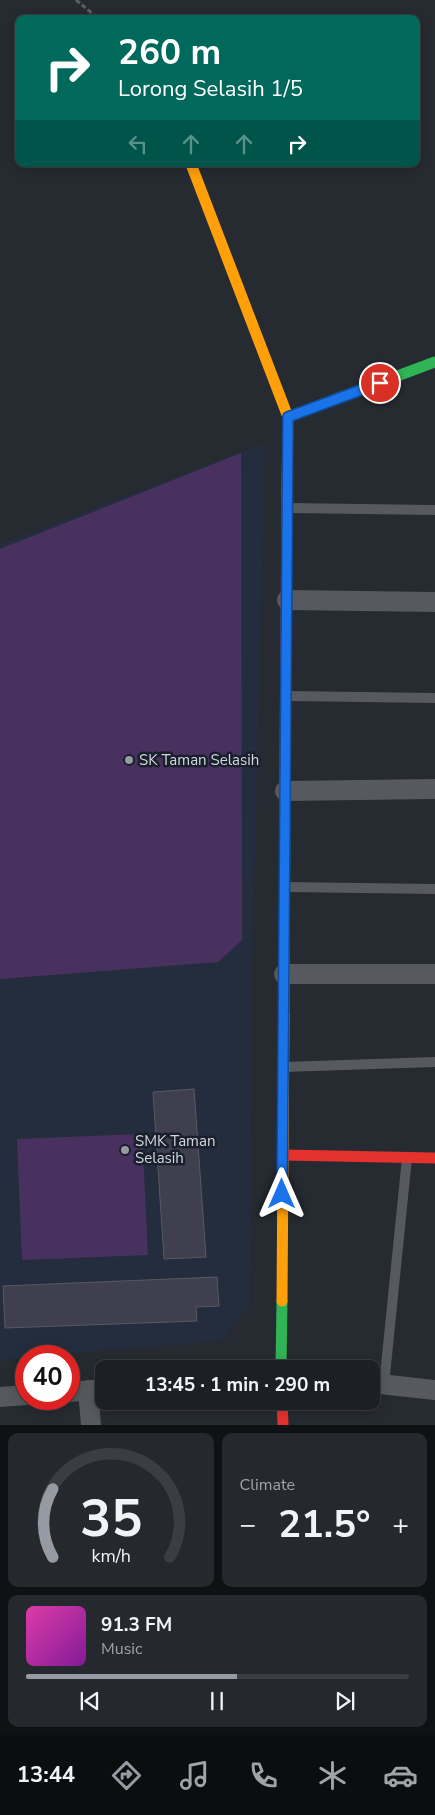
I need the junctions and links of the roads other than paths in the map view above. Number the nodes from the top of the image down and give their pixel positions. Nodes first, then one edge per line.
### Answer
1 (192, 167) edge
2 (435, 362) edge
3 (288, 417) junction
4 (287, 508) junction
5 (435, 510) edge
6 (287, 600) junction
7 (435, 602) edge
8 (286, 696) junction
9 (435, 698) edge
10 (435, 789) edge
11 (285, 790) junction
12 (285, 887) junction
13 (435, 889) edge
14 (284, 974) junction
15 (435, 974) edge
16 (435, 1062) edge
17 (283, 1067) junction
18 (283, 1155) junction
19 (407, 1157) junction
20 (435, 1158) edge
21 (281, 1360) edge
22 (380, 1368) edge
23 (380, 1384) edge
24 (87, 1390) edge
25 (435, 1390) edge
26 (15, 1396) edge
27 (0, 1397) edge
28 (282, 1410) edge
29 (91, 1425) edge
30 (283, 1425) edge

1 - 3 street
2 - 3 street
3 - 4 street
4 - 5 lane
4 - 6 street
6 - 7 street
6 - 8 street
8 - 9 lane
8 - 11 street
10 - 11 street
11 - 12 street
12 - 13 lane
12 - 14 street
14 - 15 street
14 - 17 street
16 - 17 lane
17 - 18 street
18 - 19 street
18 - 21 street
19 - 20 street
19 - 22 lane
23 - 25 street
24 - 29 street
26 - 27 street
28 - 30 street

